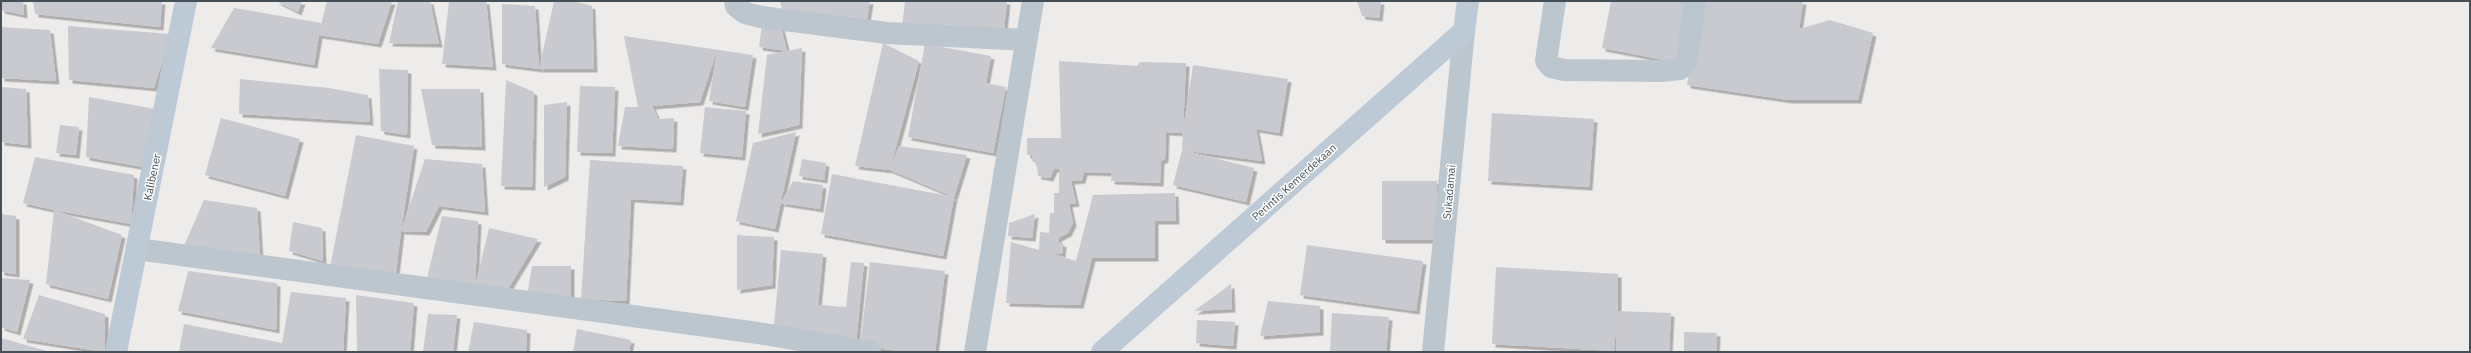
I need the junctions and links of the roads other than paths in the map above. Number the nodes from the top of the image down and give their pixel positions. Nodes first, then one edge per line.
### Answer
1 (186, 1) edge
2 (735, 1) edge
3 (1033, 1) edge
4 (1468, 1) edge
5 (1555, 1) edge
6 (1695, 1) edge
7 (1464, 31) junction
8 (1026, 40) junction
9 (137, 249) junction
10 (116, 352) edge
11 (870, 352) edge
12 (975, 352) edge
13 (1102, 352) edge
14 (1433, 352) edge

1 - 9 street, Kalibener
2 - 8 street
3 - 8 street
4 - 7 street
5 - 6 street
7 - 13 street, Perintis Kemerdekaan
7 - 14 street, Sukadamai
8 - 12 street
9 - 10 street, Kalibener
9 - 11 street

